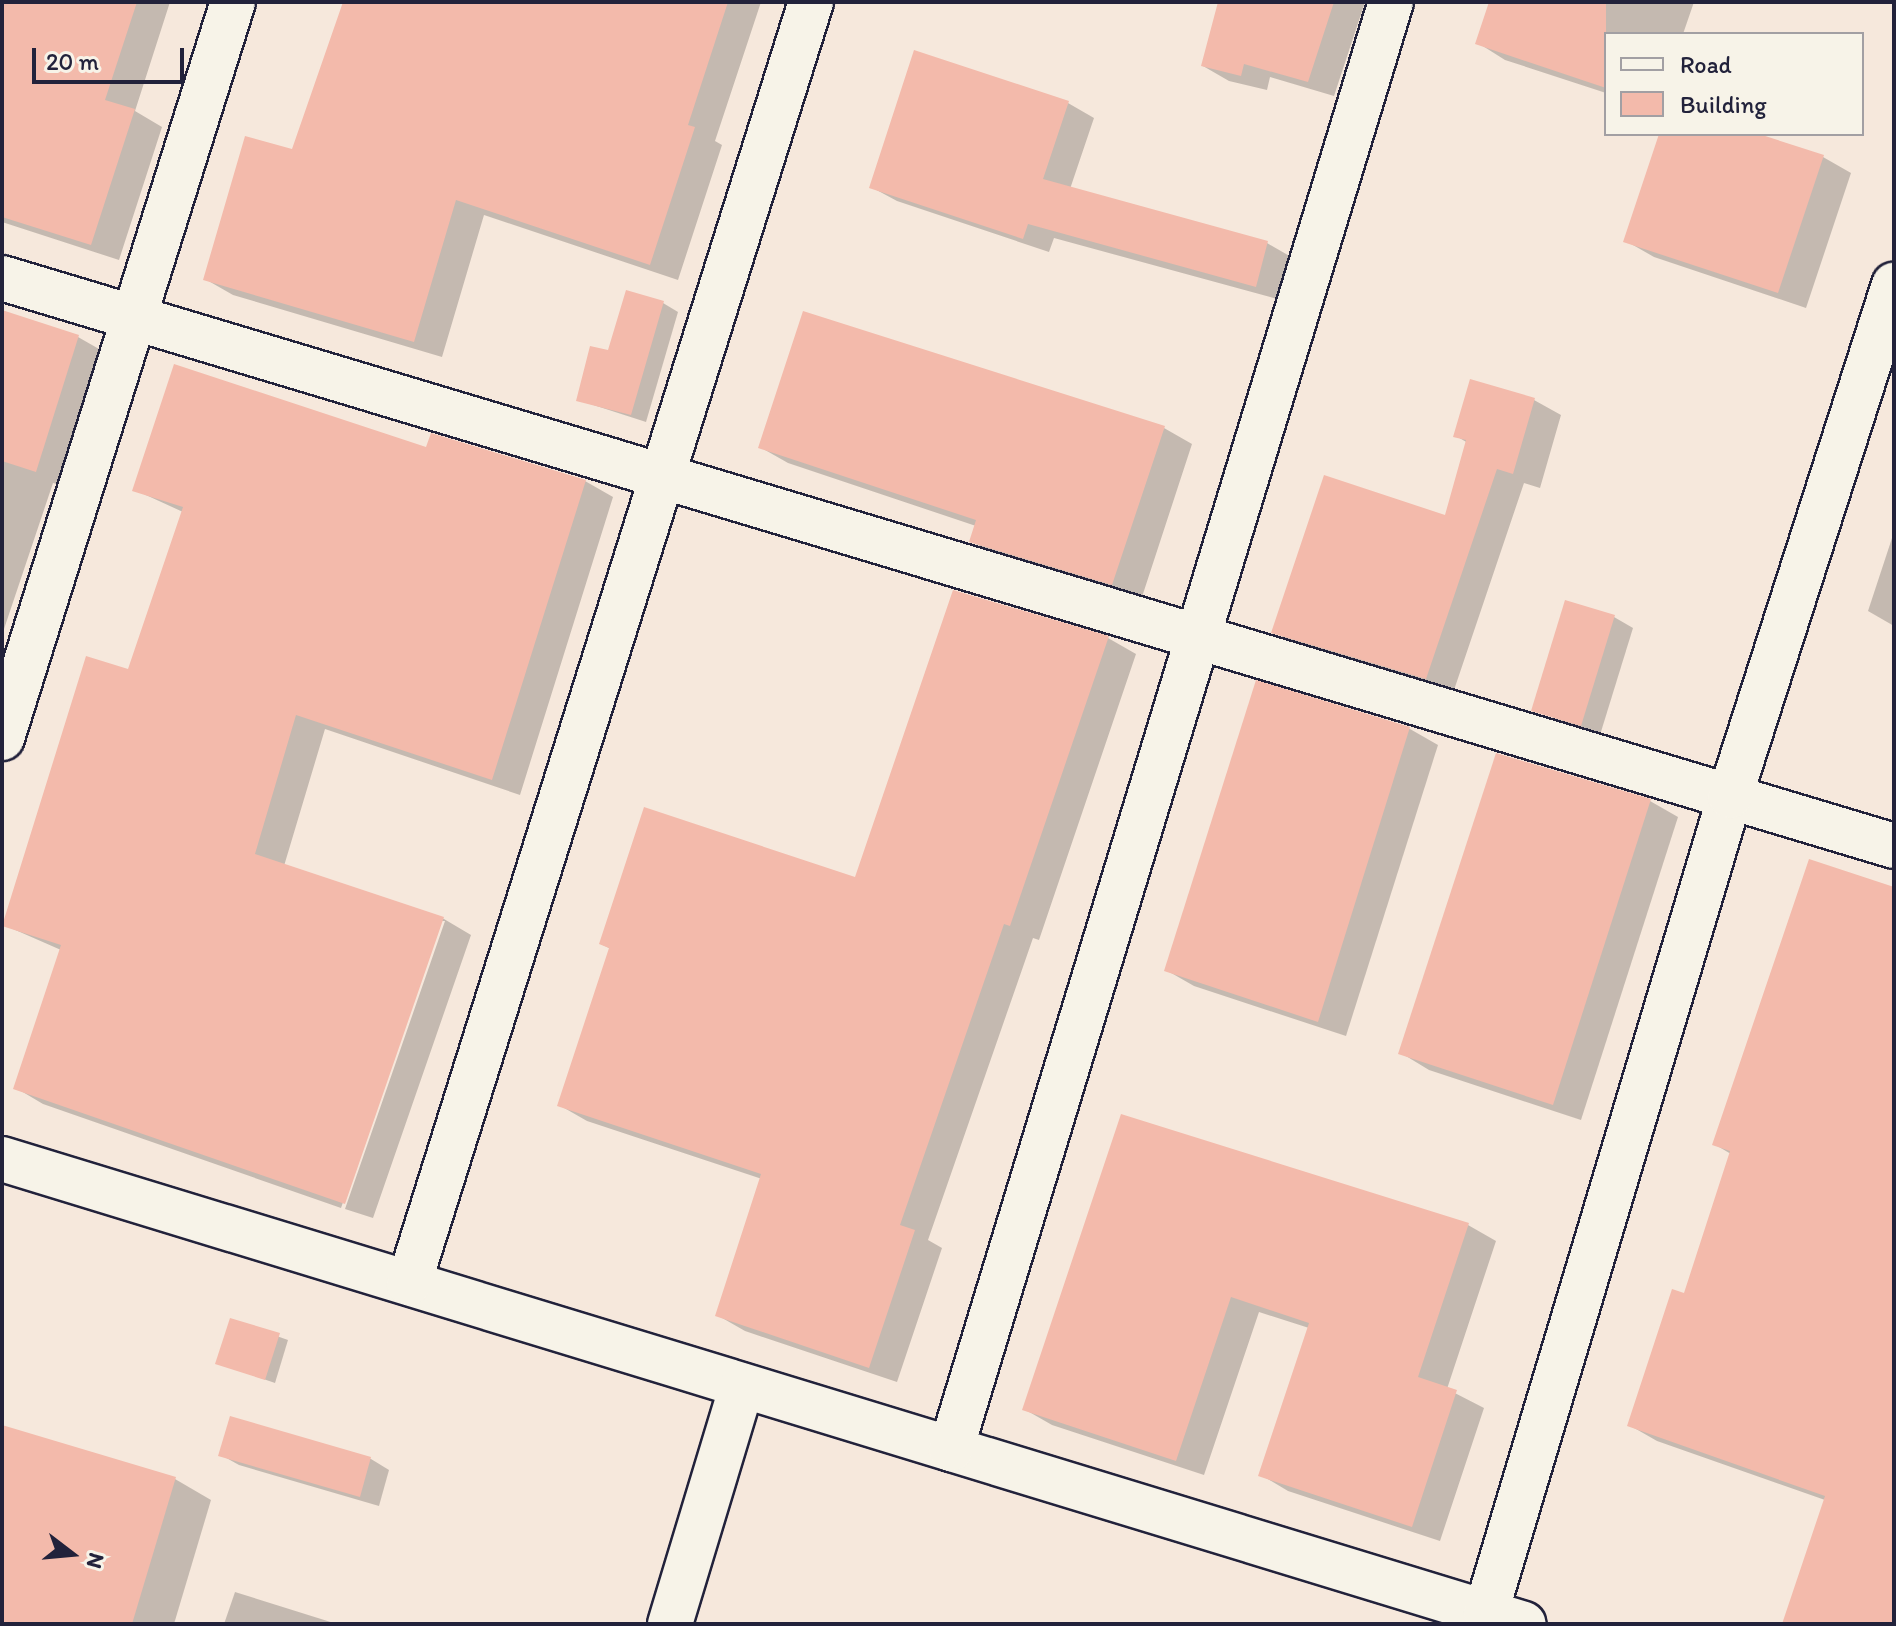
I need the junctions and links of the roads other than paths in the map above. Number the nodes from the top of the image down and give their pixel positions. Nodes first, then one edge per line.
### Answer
1 (233, 2) edge
2 (811, 2) edge
3 (1391, 2) edge
4 (2, 278) edge
5 (1894, 285) edge
6 (134, 318) junction
7 (662, 478) junction
8 (1197, 639) junction
9 (2, 738) edge
10 (1730, 796) junction
11 (1894, 846) edge
12 (2, 1159) edge
13 (409, 1283) junction
14 (742, 1386) junction
15 (951, 1449) junction
16 (1505, 1618) edge
17 (670, 1624) edge

1 - 6 street
2 - 7 street
3 - 8 street
4 - 6 street
5 - 10 street
6 - 7 street
6 - 9 street
7 - 8 street
7 - 13 street
8 - 10 street
8 - 15 street
10 - 11 street
10 - 16 street
12 - 13 street
13 - 14 street
14 - 15 street
14 - 17 street
15 - 16 street

